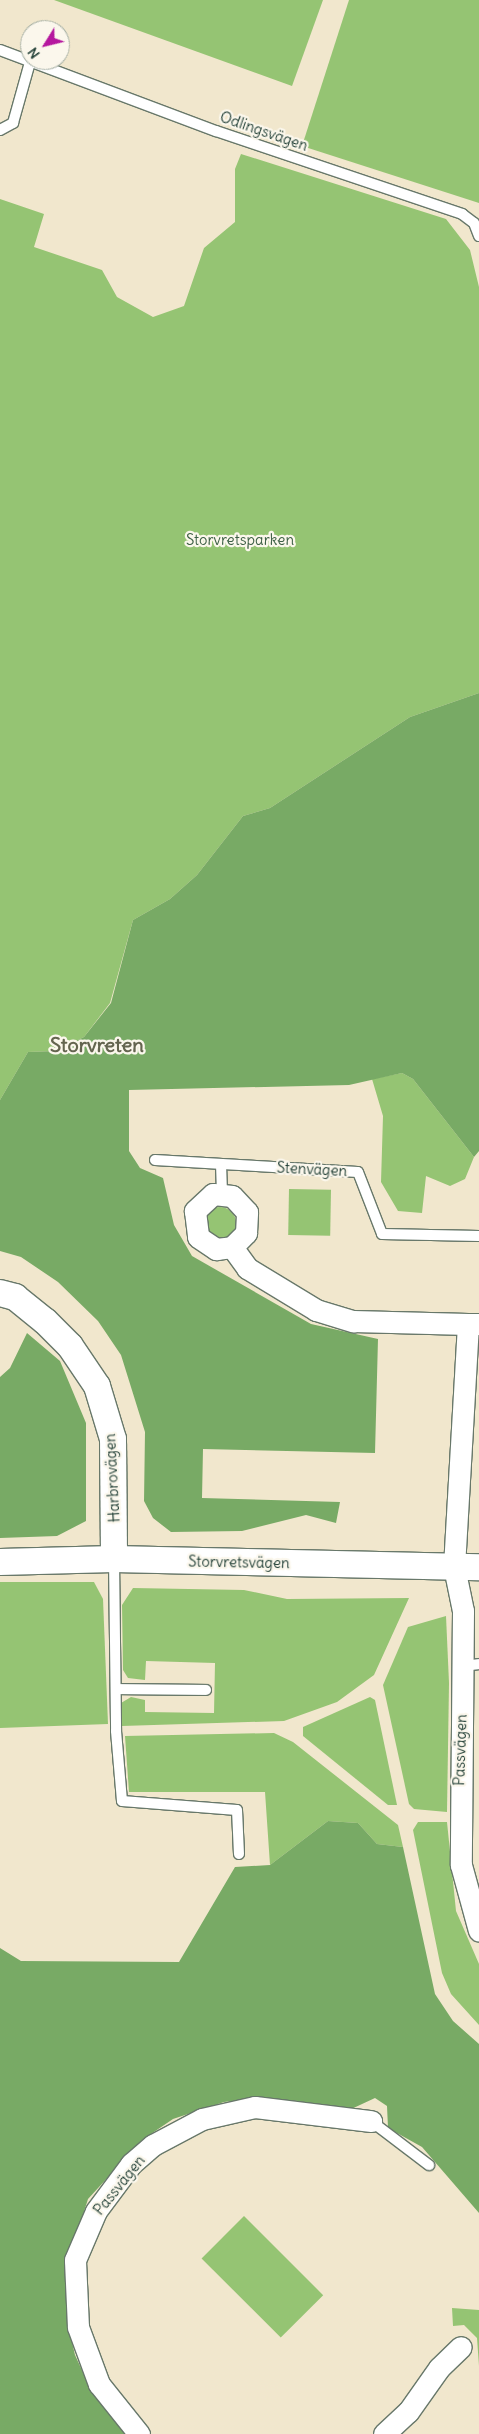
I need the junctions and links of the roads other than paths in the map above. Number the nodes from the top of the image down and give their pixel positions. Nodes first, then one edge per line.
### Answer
1 (0, 50) edge
2 (20, 58) edge
3 (28, 70) edge
4 (53, 70) edge
5 (0, 130) edge
6 (479, 236) edge
7 (155, 1160) dead end
8 (221, 1164) junction
9 (222, 1193) junction
10 (479, 1236) edge
11 (232, 1247) junction
12 (0, 1293) edge
13 (474, 1324) edge
14 (114, 1559) junction
15 (0, 1562) edge
16 (467, 1567) edge
17 (471, 1665) edge
18 (116, 1689) junction
19 (206, 1690) dead end
20 (239, 1854) dead end
21 (479, 1931) edge
22 (370, 2120) joint
23 (429, 2165) dead end
24 (461, 2347) dead end
25 (139, 2434) edge
26 (384, 2434) edge

1 - 2 lane, Odlingsvägen
3 - 5 lane
4 - 6 lane, Odlingsvägen
7 - 8 lane, Stenvägen
8 - 9 lane
8 - 10 lane, Stenvägen
9 - 11 street
9 - 11 street
11 - 13 street
12 - 14 street, Harbrovägen
13 - 16 street
14 - 15 street, Storvretsvägen
14 - 16 street, Storvretsvägen
14 - 18 lane
16 - 17 street, Passvägen
17 - 21 street, Passvägen
18 - 19 lane
18 - 20 lane
22 - 23 lane
22 - 25 street, Passvägen
24 - 26 street

